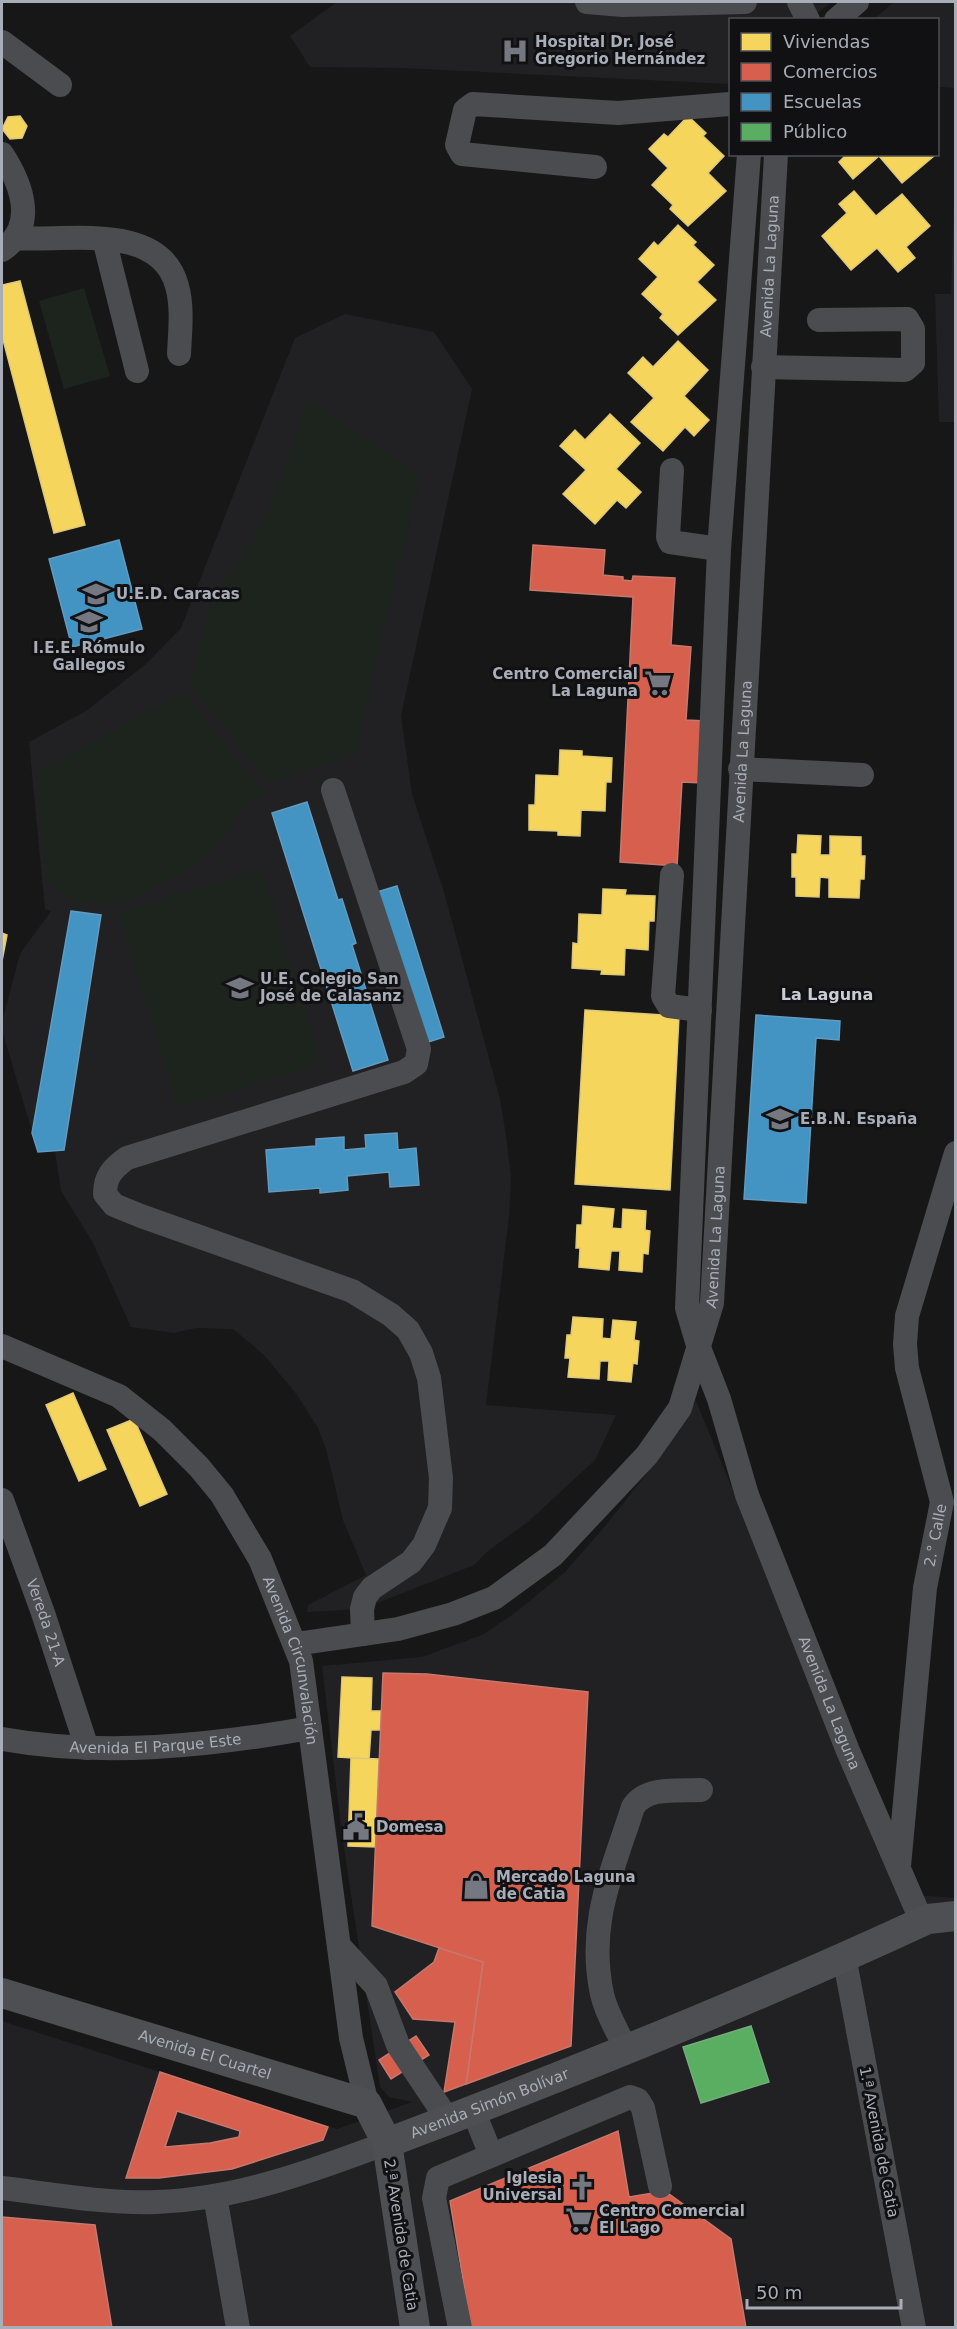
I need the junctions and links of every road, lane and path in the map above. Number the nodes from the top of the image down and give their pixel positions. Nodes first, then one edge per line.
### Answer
1 (587, 2) edge
2 (745, 2) edge
3 (799, 2) edge
4 (857, 2) edge
5 (807, 18) edge
6 (838, 18) edge
7 (2, 42) edge
8 (60, 85) dead end
9 (729, 104) edge
10 (2, 154) edge
11 (749, 156) edge
12 (776, 156) edge
13 (595, 167) dead end
14 (104, 239) junction
15 (8, 244) edge
16 (819, 320) dead end
17 (179, 354) dead end
18 (763, 368) junction
19 (137, 371) dead end
20 (672, 470) dead end
21 (719, 549) junction
22 (740, 769) junction
23 (862, 775) dead end
24 (333, 790) dead end
25 (672, 875) dead end
26 (700, 1010) junction
27 (956, 1153) edge
28 (698, 1345) junction
29 (2, 1346) edge
30 (2, 1500) edge
31 (363, 1634) junction
32 (296, 1644) junction
33 (310, 1728) junction
34 (2, 1739) edge
35 (87, 1748) junction
36 (701, 1790) dead end
37 (899, 1869) junction
38 (956, 1916) edge
39 (922, 1922) junction
40 (339, 1946) junction
41 (844, 1956) junction
42 (2, 1993) edge
43 (626, 2049) junction
44 (367, 2104) junction
45 (461, 2115) junction
46 (387, 2143) junction
47 (491, 2155) junction
48 (660, 2186) dead end
49 (2, 2188) edge
50 (215, 2196) junction
51 (238, 2328) edge
52 (415, 2328) edge
53 (460, 2328) edge
54 (914, 2328) edge

1 - 2 street
3 - 5 street
4 - 6 street
7 - 8 street
9 - 13 street
10 - 15 street
11 - 21 street, Avenida La Laguna
12 - 18 street, Avenida La Laguna
14 - 15 street
14 - 17 street
14 - 19 street
16 - 18 street
18 - 22 street, Avenida La Laguna
20 - 21 street
21 - 26 street, Avenida La Laguna
22 - 23 street
22 - 28 street, Avenida La Laguna
24 - 31 street
25 - 26 street
26 - 28 street, Avenida La Laguna
27 - 37 street, 2.° Calle
28 - 31 street, Avenida La Laguna
28 - 37 street, Avenida La Laguna
29 - 32 street, Avenida Circunvalación
30 - 35 street, Vereda 21-A
31 - 32 street, Avenida La Laguna
32 - 33 street, Avenida Circunvalación
33 - 35 street, Avenida El Parque Este
33 - 40 street, Avenida Circunvalación
34 - 35 street, Avenida El Parque Este
36 - 43 street
37 - 39 street, Avenida La Laguna
38 - 39 main road, Avenida Simón Bolívar
39 - 41 main road, Avenida Simón Bolívar
40 - 44 street, Avenida Circunvalación
40 - 45 street
41 - 43 main road, Avenida Simón Bolívar
41 - 54 street, 1.ª Avenida de Catia
42 - 44 main road, Avenida El Cuartel
43 - 45 main road, Avenida Simón Bolívar
44 - 46 main road
45 - 46 main road, Avenida Simón Bolívar
45 - 47 street
46 - 50 street, Avenida Simón Bolívar
46 - 52 main road, 2.ª Avenida de Catia
47 - 48 street
47 - 53 street
49 - 50 street, Avenida Simón Bolívar
50 - 51 street

